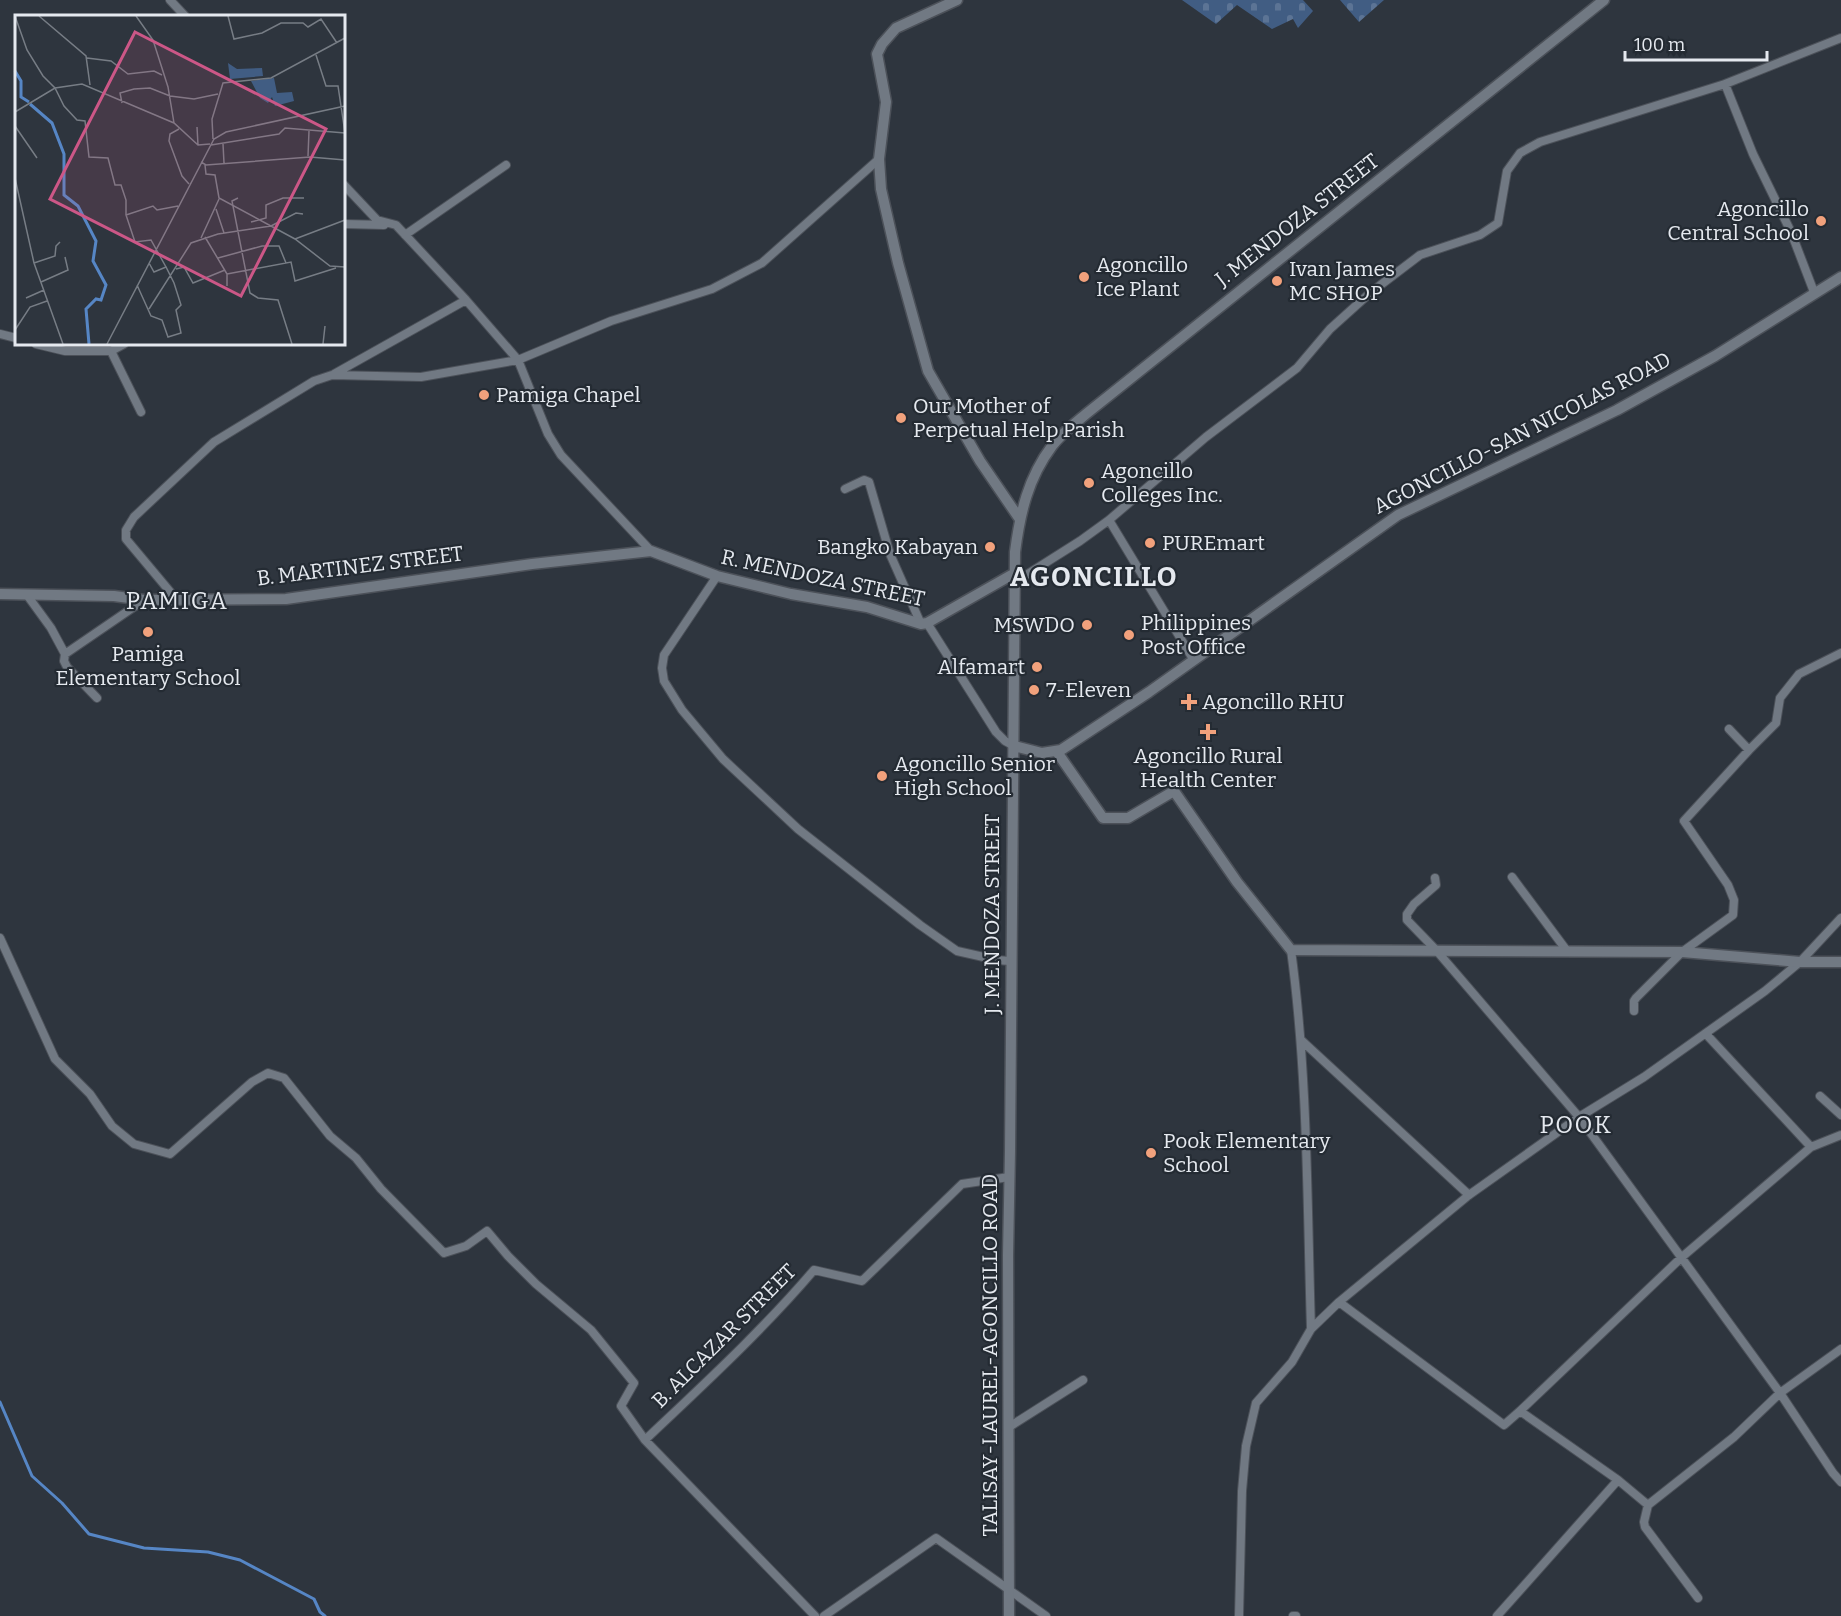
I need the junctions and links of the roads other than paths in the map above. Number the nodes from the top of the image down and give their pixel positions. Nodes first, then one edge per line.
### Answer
1 (170, 0) edge
2 (957, 0) edge
3 (1604, 0) edge
4 (183, 15) edge
5 (1841, 38) edge
6 (1725, 84) junction
7 (879, 159) junction
8 (506, 165) dead end
9 (345, 186) edge
10 (345, 224) edge
11 (396, 225) junction
12 (405, 235) junction
13 (1841, 277) edge
14 (1814, 292) junction
15 (466, 300) junction
16 (0, 334) edge
17 (15, 338) edge
18 (40, 345) edge
19 (122, 345) edge
20 (111, 351) junction
21 (518, 360) junction
22 (332, 375) junction
23 (141, 412) dead end
24 (845, 489) dead end
25 (1019, 518) junction
26 (1109, 520) junction
27 (651, 551) junction
28 (717, 576) junction
29 (1015, 578) junction
30 (0, 594) edge
31 (27, 595) junction
32 (144, 600) junction
33 (177, 600) junction
34 (924, 623) junction
35 (1841, 653) edge
36 (65, 654) junction
37 (1193, 659) junction
38 (97, 698) dead end
39 (1729, 729) dead end
40 (1014, 746) junction
41 (1749, 750) junction
42 (1057, 752) junction
43 (1512, 877) dead end
44 (1435, 878) dead end
45 (1841, 918) edge
46 (0, 938) edge
47 (1291, 950) junction
48 (1436, 950) junction
49 (1567, 951) junction
50 (1682, 952) junction
51 (1011, 961) junction
52 (1800, 962) junction
53 (1841, 962) edge
54 (1634, 1011) dead end
55 (1706, 1034) junction
56 (1301, 1040) junction
57 (1010, 1093) joint
58 (1820, 1096) dead end
59 (1841, 1115) edge
60 (1579, 1117) junction
61 (1841, 1136) edge
62 (1811, 1147) junction
63 (1009, 1177) junction
64 (1469, 1195) junction
65 (1682, 1257) junction
66 (1339, 1302) junction
67 (1311, 1329) junction
68 (1841, 1349) edge
69 (1083, 1380) dead end
70 (1780, 1393) junction
71 (1520, 1411) junction
72 (1010, 1427) junction
73 (645, 1440) junction
74 (1618, 1480) junction
75 (1841, 1482) edge
76 (1648, 1505) junction
77 (1009, 1592) junction
78 (1698, 1598) dead end
79 (815, 1616) edge
80 (824, 1616) edge
81 (1009, 1616) edge
82 (1046, 1616) edge
83 (1239, 1616) edge
84 (1497, 1616) edge

1 - 4 street
2 - 7 main road
3 - 25 main road, J. MENDOZA STREET
5 - 6 street, R. MENDOZA STREET
6 - 14 street
6 - 26 street, R. MENDOZA STREET
7 - 21 street
7 - 25 main road
8 - 12 street
9 - 11 street
10 - 11 street
11 - 12 street
12 - 15 street
13 - 14 main road, AGONCILLO-SAN NICOLAS ROAD
14 - 37 main road, AGONCILLO-SAN NICOLAS ROAD
15 - 21 street
15 - 22 street
16 - 17 street
18 - 20 street
19 - 20 street
20 - 23 street
21 - 22 street
21 - 27 street
22 - 33 street
24 - 34 street
25 - 29 main road, J. MENDOZA STREET
26 - 29 street, R. MENDOZA STREET
26 - 37 street
27 - 28 main road, R. MENDOZA STREET
27 - 33 main road, B. MARTINEZ STREET
28 - 34 main road, R. MENDOZA STREET
28 - 51 street
29 - 34 main road, R. MENDOZA STREET
29 - 40 main road, J. MENDOZA STREET
30 - 31 main road, B. MARTINEZ STREET
31 - 32 main road, B. MARTINEZ STREET
31 - 36 street
32 - 33 main road, B. MARTINEZ STREET
32 - 36 street
34 - 40 street
35 - 41 street
36 - 38 street
37 - 42 main road, AGONCILLO-SAN NICOLAS ROAD
39 - 41 street
40 - 42 main road
40 - 51 main road, J. MENDOZA STREET
41 - 50 street
42 - 47 main road
43 - 49 street
44 - 48 street
45 - 52 street
46 - 73 street
47 - 48 main road
47 - 56 street
48 - 49 main road
48 - 60 street
49 - 50 main road
50 - 52 main road
50 - 54 street
51 - 57 main road, J. MENDOZA STREET
52 - 53 main road
52 - 55 street
55 - 60 street
55 - 62 street
56 - 64 street
56 - 67 street
57 - 63 main road, TALISAY-LAUREL-AGONCILLO ROAD
58 - 59 street
60 - 64 street
60 - 65 street
61 - 62 street
62 - 65 street
63 - 72 main road, TALISAY-LAUREL-AGONCILLO ROAD
63 - 73 street, B. ALCAZAR STREET
64 - 66 street
65 - 70 street
65 - 71 street
66 - 67 street
66 - 71 street
67 - 83 street
68 - 70 street
69 - 72 street
70 - 75 street
70 - 76 street
71 - 74 street
72 - 77 main road, TALISAY-LAUREL-AGONCILLO ROAD
73 - 79 street
74 - 76 street
74 - 84 street
76 - 78 street
77 - 80 street
77 - 81 main road, TALISAY-LAUREL-AGONCILLO ROAD
77 - 82 street

